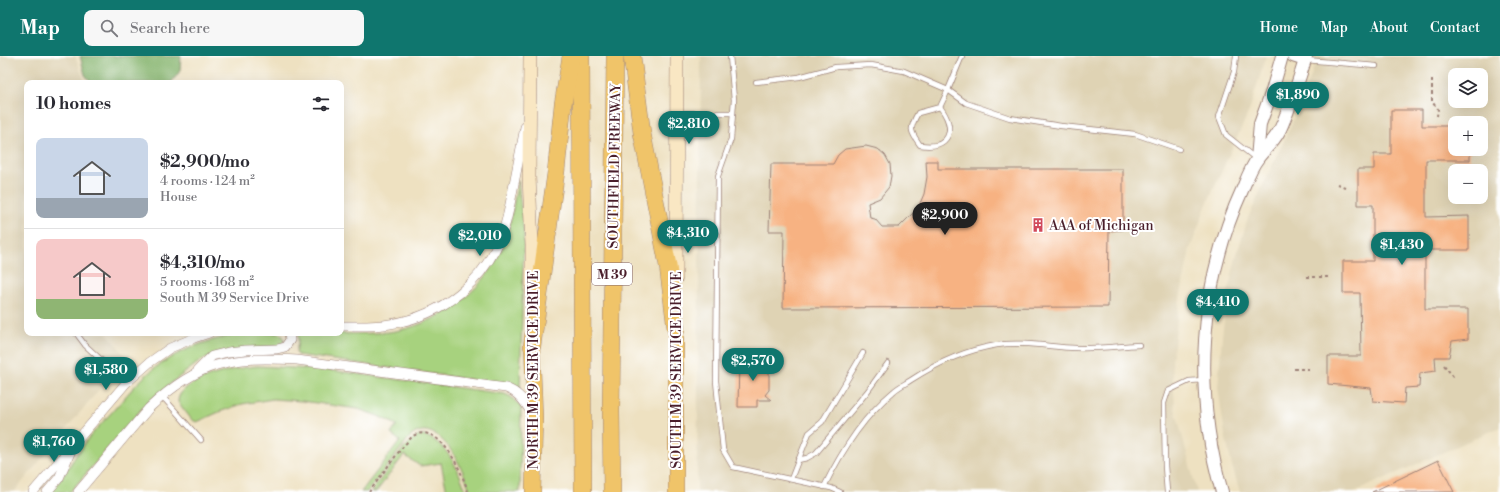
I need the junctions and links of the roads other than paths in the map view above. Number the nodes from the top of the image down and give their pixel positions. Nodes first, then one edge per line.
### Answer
1 (530, 56) edge
2 (571, 56) edge
3 (581, 56) edge
4 (615, 56) edge
5 (632, 56) edge
6 (677, 56) edge
7 (730, 56) edge
8 (962, 56) edge
9 (1236, 56) edge
10 (1282, 56) edge
11 (1293, 56) edge
12 (1306, 58) edge
13 (1376, 66) dead end
14 (756, 82) dead end
15 (948, 90) junction
16 (529, 106) junction
17 (940, 107) junction
18 (677, 112) junction
19 (733, 113) junction
20 (1179, 149) dead end
21 (1257, 160) junction
22 (344, 326) edge
23 (676, 330) junction
24 (78, 336) edge
25 (200, 336) edge
26 (289, 336) edge
27 (1139, 345) dead end
28 (532, 346) junction
29 (863, 353) dead end
30 (888, 363) dead end
31 (194, 374) junction
32 (1204, 380) junction
33 (126, 383) junction
34 (162, 396) junction
35 (535, 417) junction
36 (201, 440) dead end
37 (75, 443) junction
38 (798, 460) junction
39 (790, 479) junction
40 (824, 486) junction
41 (33, 492) edge
42 (47, 492) edge
43 (78, 492) edge
44 (533, 492) edge
45 (583, 492) edge
46 (612, 492) edge
47 (676, 492) edge
48 (840, 492) edge
49 (1167, 492) edge
50 (1222, 492) edge

1 - 16 main road, NORTH M 39 SERVICE DRIVE
2 - 28 highway
3 - 45 highway, M 39
4 - 46 highway, SOUTHFIELD FREEWAY / M 39
5 - 23 highway
6 - 18 main road, SOUTH M 39 SERVICE DRIVE
7 - 19 lane
8 - 15 lane
9 - 21 lane
10 - 21 street
11 - 12 street
12 - 13 lane
12 - 21 street
14 - 15 lane
15 - 17 lane
15 - 20 lane
16 - 22 street
16 - 28 main road, NORTH M 39 SERVICE DRIVE
17 - 17 lane
18 - 19 lane
18 - 23 main road, SOUTH M 39 SERVICE DRIVE
19 - 39 lane
21 - 32 street
23 - 47 main road, SOUTH M 39 SERVICE DRIVE
24 - 33 lane
25 - 33 street
26 - 31 street
27 - 40 lane
28 - 35 main road, NORTH M 39 SERVICE DRIVE
29 - 38 lane
30 - 38 lane
31 - 34 street
31 - 35 street
32 - 49 lane
32 - 50 street
33 - 37 street
34 - 36 lane
34 - 43 street
35 - 44 main road, NORTH M 39 SERVICE DRIVE
37 - 41 street
37 - 42 street
38 - 39 lane
39 - 40 lane
40 - 48 lane

